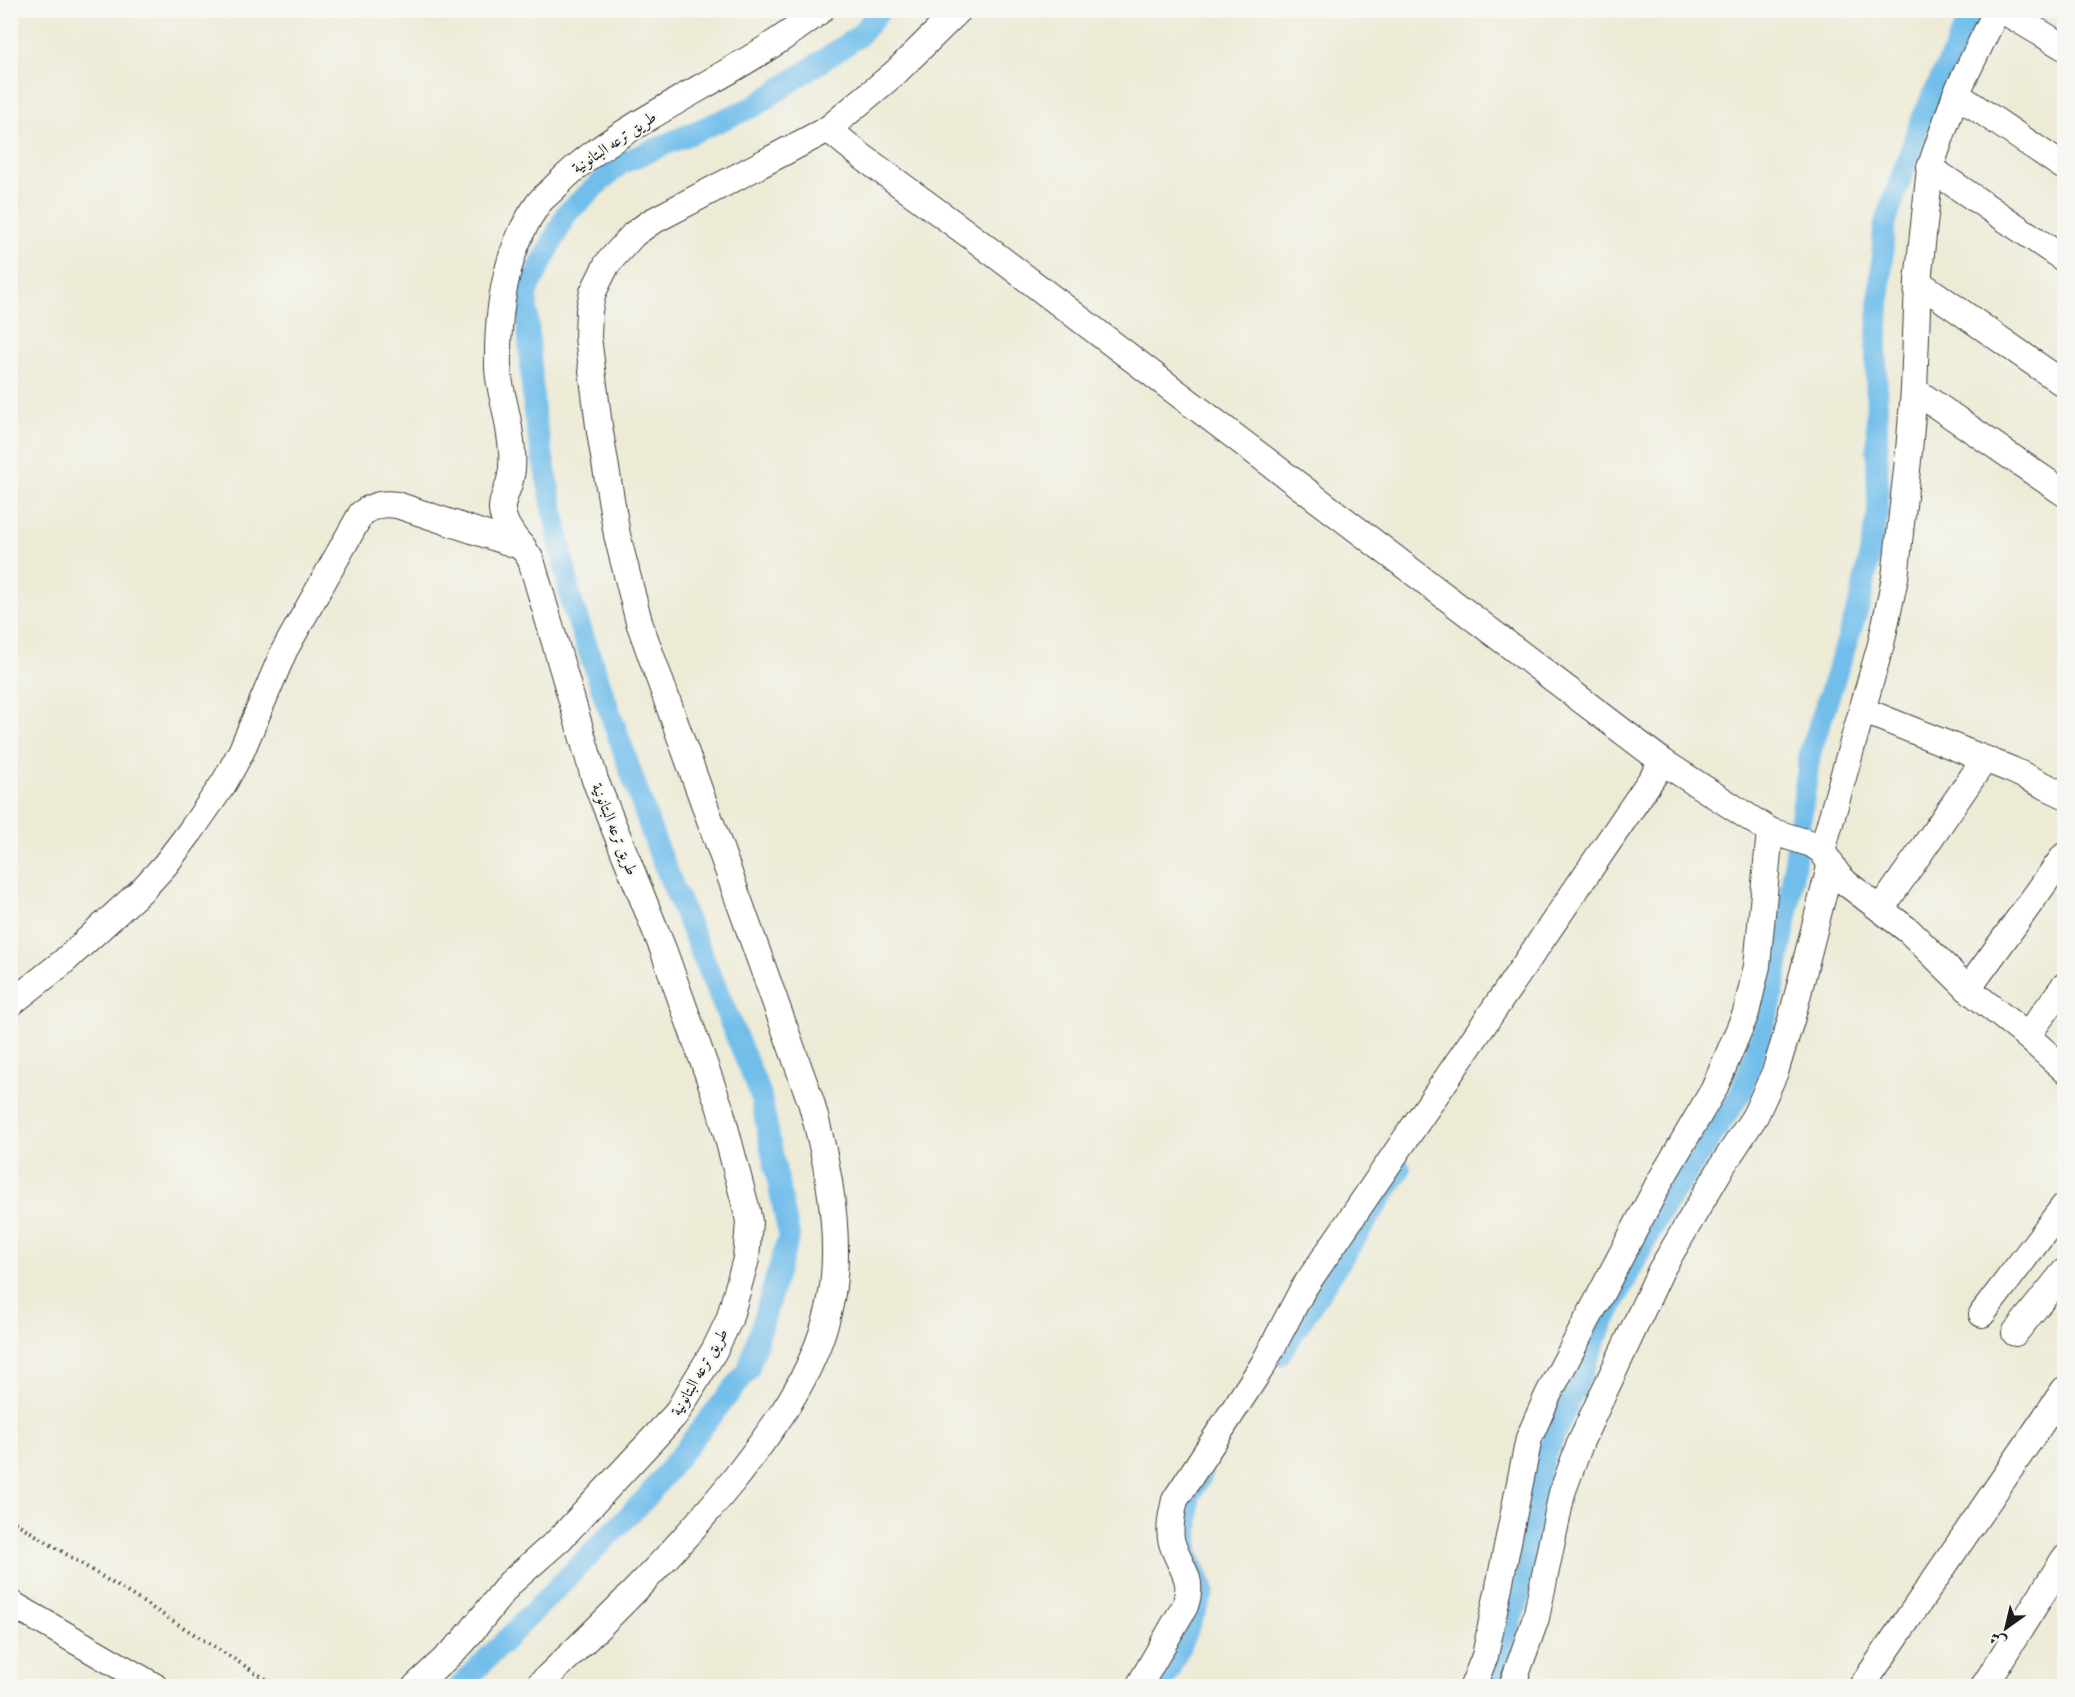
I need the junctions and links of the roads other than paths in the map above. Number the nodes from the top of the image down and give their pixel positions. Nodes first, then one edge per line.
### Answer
1 (821, 10) edge
2 (959, 10) edge
3 (1996, 10) edge
4 (2002, 10) edge
5 (2064, 47) edge
6 (1956, 94) junction
7 (828, 129) junction
8 (2064, 167) edge
9 (1930, 168) junction
10 (2064, 259) edge
11 (1918, 282) junction
12 (2064, 384) edge
13 (1914, 390) junction
14 (2064, 493) edge
15 (523, 547) junction
16 (1862, 710) junction
17 (1985, 759) junction
18 (1663, 762) junction
19 (2064, 795) edge
20 (1778, 834) junction
21 (1821, 853) junction
22 (2064, 856) edge
23 (1881, 909) junction
24 (2064, 986) edge
25 (1968, 989) junction
26 (10, 1004) edge
27 (2027, 1036) junction
28 (2064, 1069) edge
29 (2064, 1206) edge
30 (2064, 1272) edge
31 (1982, 1314) dead end
32 (2015, 1333) dead end
33 (2064, 1390) edge
34 (2064, 1559) edge
35 (10, 1603) edge
36 (154, 1686) edge
37 (416, 1686) edge
38 (538, 1686) edge
39 (1139, 1686) edge
40 (1473, 1686) edge
41 (1512, 1686) edge
42 (1862, 1686) edge
43 (1984, 1686) edge

1 - 15 street, طريق ترعه البتانونية
2 - 7 street
3 - 6 street
4 - 5 street
6 - 8 street
6 - 9 street
7 - 18 street
7 - 38 street
9 - 10 street
9 - 11 street
11 - 12 street
11 - 13 street
13 - 14 street
13 - 16 street
15 - 26 street
15 - 37 street, طريق ترعه البتانونية
16 - 17 street
16 - 21 street
17 - 19 street
17 - 23 street
18 - 20 street
18 - 39 street
20 - 21 street
20 - 40 street
21 - 23 street
21 - 41 street
22 - 25 street
23 - 25 street
24 - 27 street
25 - 27 street
27 - 28 street
29 - 31 street
30 - 32 street
33 - 42 street
34 - 43 street
35 - 36 street

